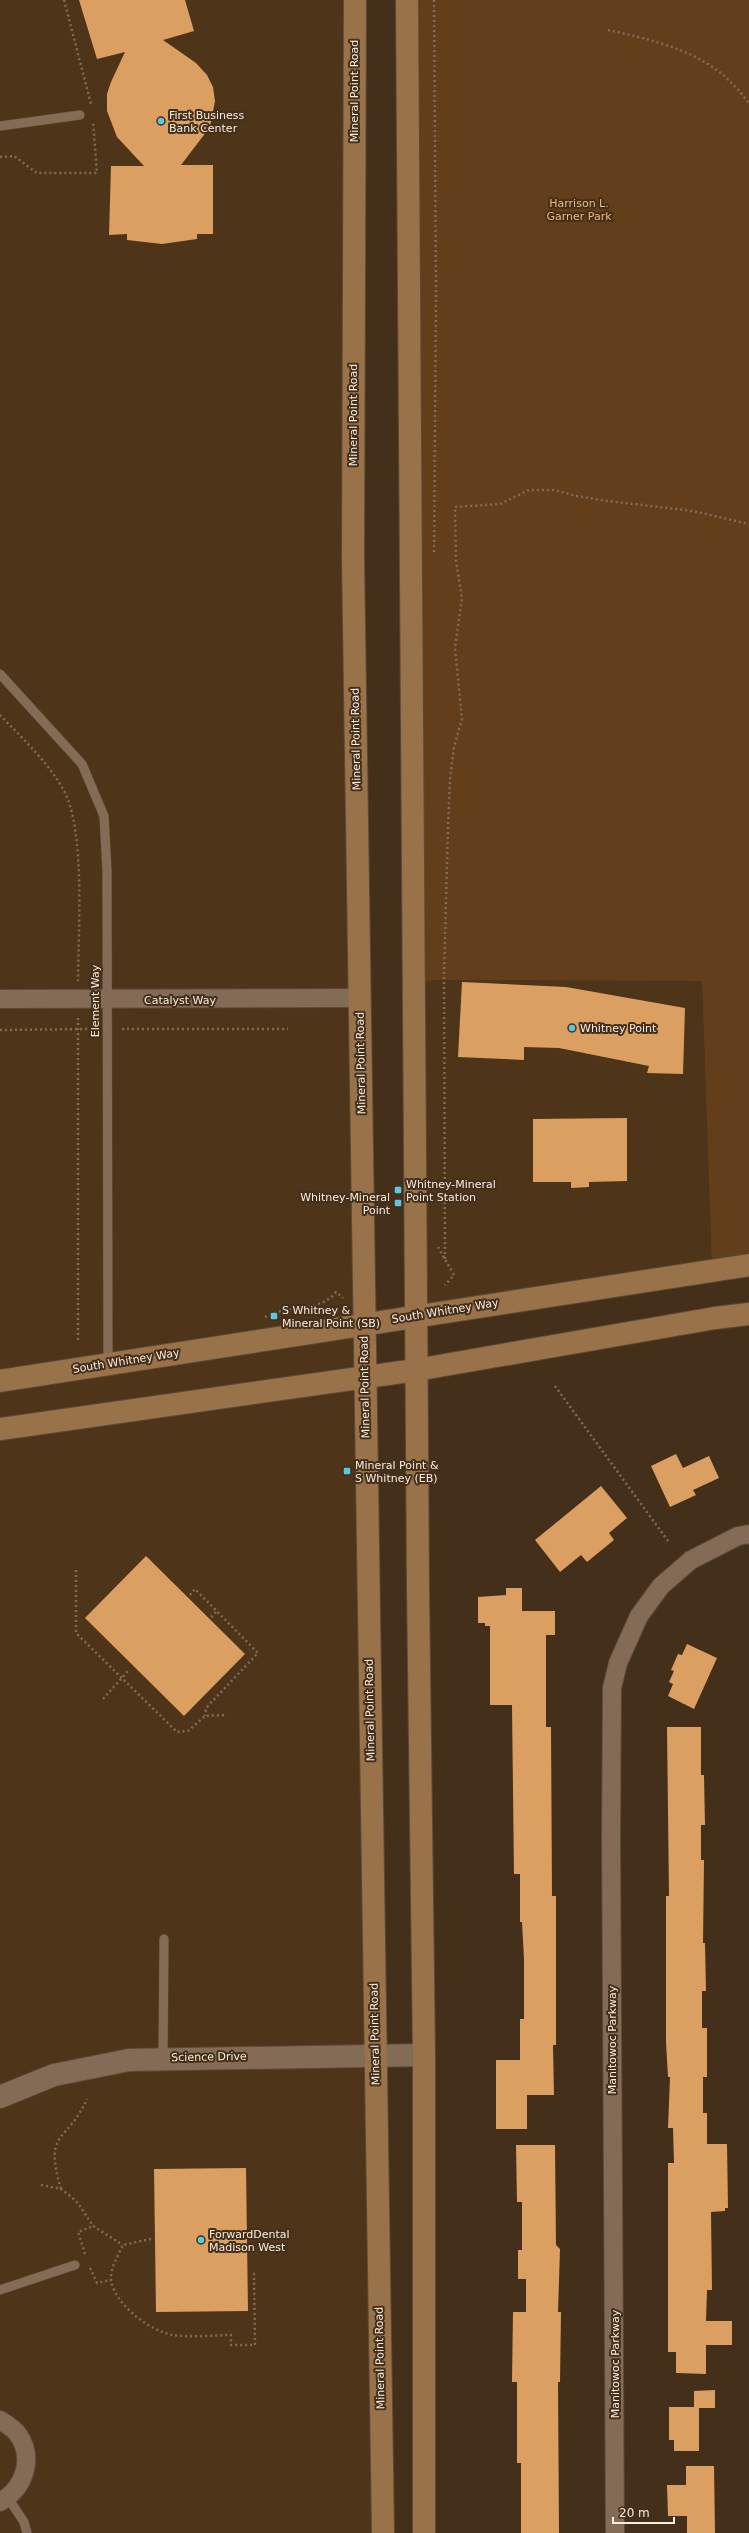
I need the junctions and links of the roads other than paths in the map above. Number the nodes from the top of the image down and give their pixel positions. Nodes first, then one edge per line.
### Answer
1 (354, 0) edge
2 (407, 0) edge
3 (80, 115) dead end
4 (0, 126) edge
5 (0, 674) edge
6 (360, 998) junction
7 (0, 999) edge
8 (107, 1000) junction
9 (749, 1265) edge
10 (749, 1314) edge
11 (416, 1315) junction
12 (364, 1324) junction
13 (108, 1364) junction
14 (416, 1370) junction
15 (364, 1377) junction
16 (0, 1381) edge
17 (0, 1429) edge
18 (749, 1534) edge
19 (164, 1939) dead end
20 (375, 2055) junction
21 (424, 2055) junction
22 (163, 2058) junction
23 (0, 2097) edge
24 (75, 2265) dead end
25 (0, 2290) edge
26 (0, 2420) edge
27 (4, 2500) edge
28 (27, 2533) edge
29 (382, 2533) edge
30 (424, 2533) edge
31 (615, 2533) edge

1 - 6 main road, Mineral Point Road
2 - 11 main road
3 - 4 lane
5 - 8 lane, Element Way
6 - 8 street, Catalyst Way
6 - 12 main road, Mineral Point Road
7 - 8 street, Catalyst Way
8 - 13 lane, Element Way
9 - 11 main road, South Whitney Way
10 - 14 main road
11 - 12 main road, South Whitney Way
11 - 14 main road
12 - 13 main road, South Whitney Way
12 - 15 main road, Mineral Point Road
13 - 16 main road, South Whitney Way
14 - 15 main road
14 - 21 main road
15 - 17 main road
15 - 20 main road, Mineral Point Road
18 - 31 street, Manitowoc Parkway
19 - 22 lane
20 - 21 street, Science Drive
20 - 22 street, Science Drive
20 - 29 main road, Mineral Point Road
21 - 30 main road
22 - 23 street, Science Drive
24 - 25 lane
26 - 27 street
27 - 28 lane

